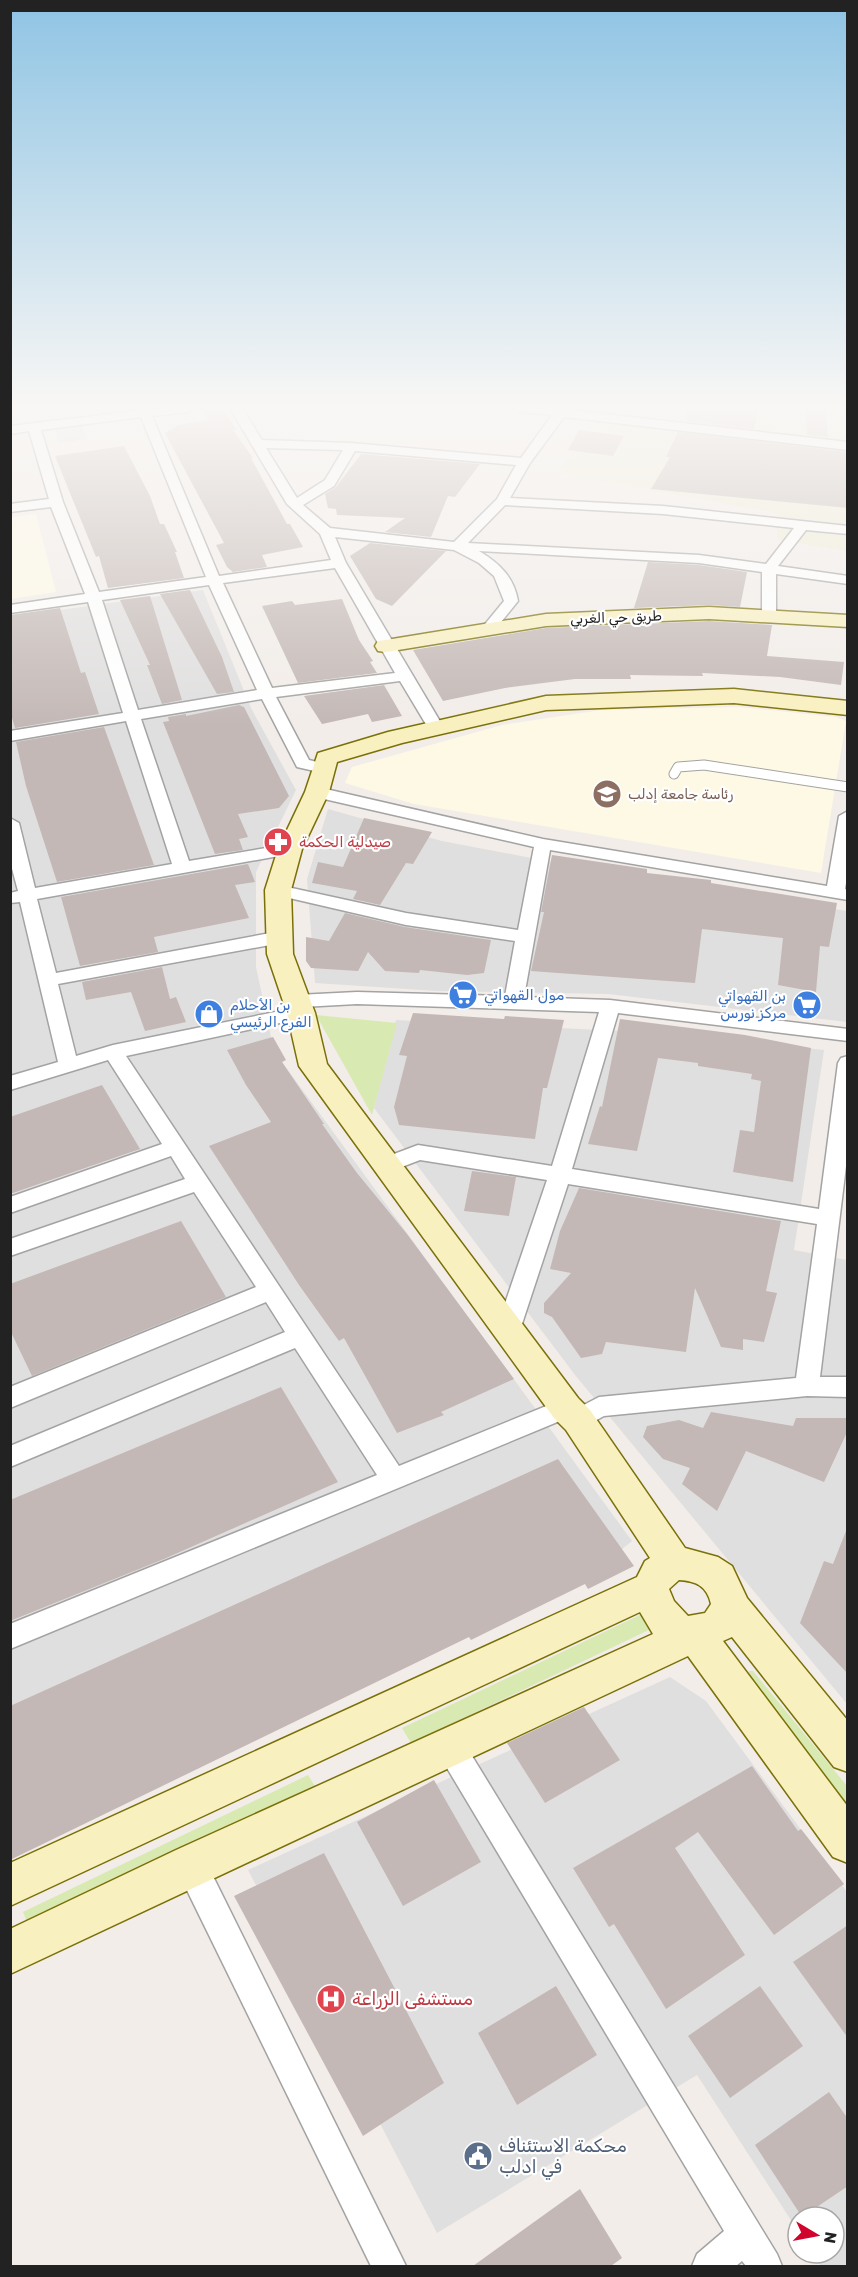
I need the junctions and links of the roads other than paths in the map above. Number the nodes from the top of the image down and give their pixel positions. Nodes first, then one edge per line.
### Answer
1 (61, 514) edge
2 (186, 514) edge
3 (306, 514) edge
4 (489, 514) edge
5 (703, 514) edge
6 (803, 525) junction
7 (848, 530) edge
8 (326, 532) junction
9 (457, 546) junction
10 (339, 563) junction
11 (769, 569) junction
12 (848, 580) edge
13 (213, 581) junction
14 (94, 598) junction
15 (10, 609) edge
16 (769, 615) junction
17 (848, 621) edge
18 (488, 629) junction
19 (386, 646) junction
20 (403, 676) junction
21 (264, 694) junction
22 (848, 708) edge
23 (133, 716) junction
24 (436, 728) junction
25 (10, 736) edge
26 (674, 774) dead end
27 (320, 780) junction
28 (848, 787) edge
29 (848, 816) edge
30 (10, 823) edge
31 (543, 844) junction
32 (290, 849) junction
33 (182, 868) junction
34 (278, 890) junction
35 (841, 894) edge
36 (19, 896) edge
37 (281, 937) junction
38 (526, 937) junction
39 (48, 980) junction
40 (513, 1003) junction
41 (610, 1006) junction
42 (299, 1007) junction
43 (848, 1035) edge
44 (113, 1052) junction
45 (848, 1063) edge
46 (69, 1067) junction
47 (10, 1083) edge
48 (175, 1147) junction
49 (386, 1165) junction
50 (560, 1174) junction
51 (199, 1182) junction
52 (10, 1205) edge
53 (828, 1218) junction
54 (10, 1248) edge
55 (270, 1291) junction
56 (508, 1330) junction
57 (300, 1336) junction
58 (807, 1386) junction
59 (848, 1387) edge
60 (10, 1398) edge
61 (572, 1414) junction
62 (10, 1457) edge
63 (394, 1479) junction
64 (662, 1577) junction
65 (730, 1605) junction
66 (695, 1634) junction
67 (10, 1636) edge
68 (451, 1748) junction
69 (848, 1753) edge
70 (848, 1842) edge
71 (191, 1865) junction
72 (10, 1885) edge
73 (10, 1952) edge
74 (746, 2236) junction
75 (389, 2266) edge
76 (709, 2266) edge
77 (765, 2266) edge

1 - 14 street
2 - 13 street
3 - 8 street
4 - 9 street
5 - 6 street
6 - 7 street
6 - 11 street
8 - 9 street
8 - 10 street
9 - 11 street
9 - 18 street
10 - 13 street
10 - 19 street
11 - 12 street
11 - 16 street
13 - 14 street
13 - 21 street
14 - 15 street
14 - 23 street
16 - 17 street, طريق حي الغربي
16 - 18 street, طريق حي الغربي
18 - 19 street, طريق حي الغربي
19 - 20 street
20 - 21 street
20 - 24 street
21 - 23 street
21 - 27 street
22 - 24 street
23 - 25 street
23 - 33 street
24 - 27 street
26 - 28 lane
27 - 31 street
27 - 32 street
29 - 35 street
30 - 36 street
31 - 35 street
31 - 38 street
32 - 33 street
32 - 34 street
33 - 36 street
34 - 37 street
34 - 38 street
36 - 39 street
37 - 39 street
37 - 42 street
38 - 40 street
39 - 46 street
40 - 41 street
40 - 42 street
41 - 43 street
41 - 50 street
42 - 44 street
42 - 49 street
44 - 46 street
44 - 48 street
45 - 53 street
46 - 47 street
48 - 51 street
48 - 52 street
49 - 50 street
49 - 56 street
50 - 53 street
50 - 56 street
51 - 54 street
51 - 55 street
53 - 58 street
55 - 57 street
55 - 60 street
56 - 61 street
57 - 62 street
57 - 63 street
58 - 59 street
58 - 61 street
61 - 63 street
61 - 64 street
63 - 67 street
64 - 65 street
64 - 66 street
64 - 72 street
65 - 66 street
65 - 69 street
66 - 68 street
66 - 70 street
68 - 71 street
68 - 74 street
71 - 73 street
71 - 75 street
74 - 76 street
74 - 77 street

